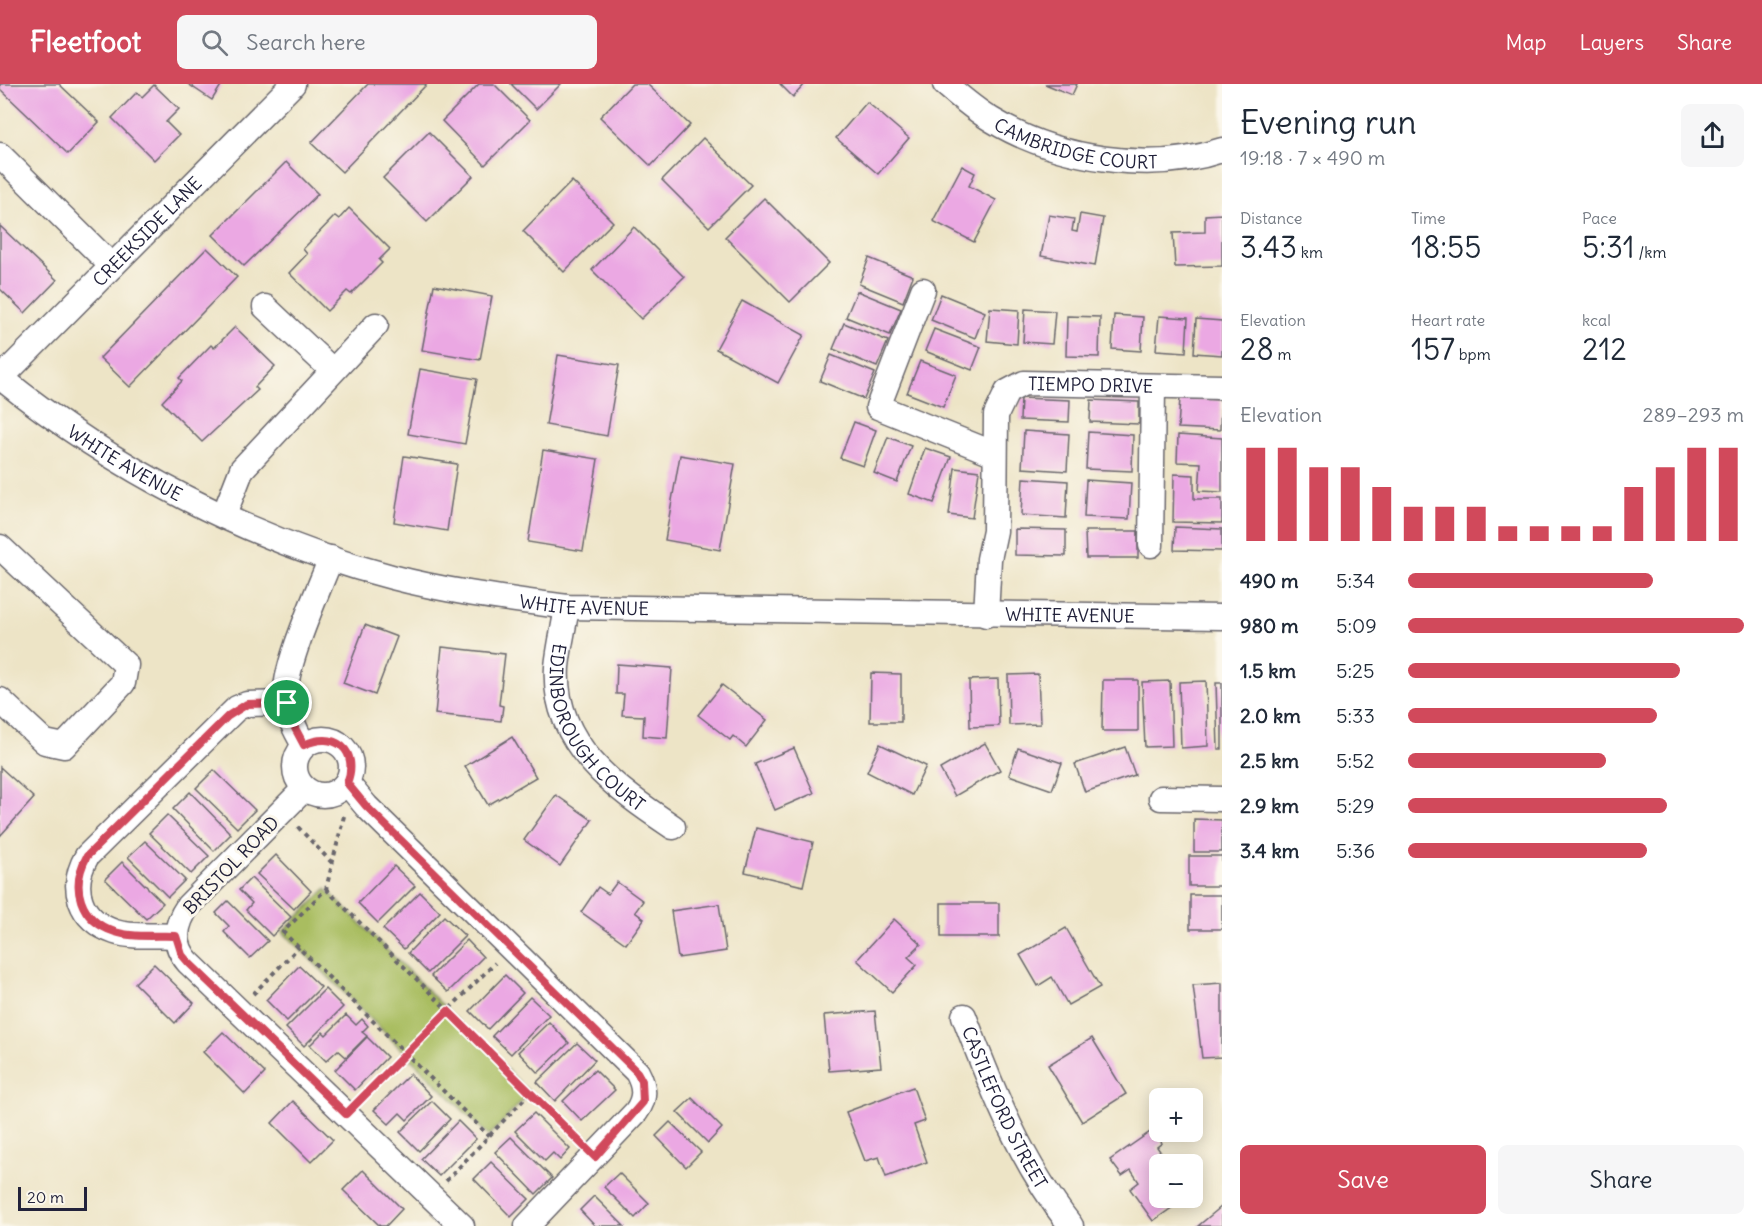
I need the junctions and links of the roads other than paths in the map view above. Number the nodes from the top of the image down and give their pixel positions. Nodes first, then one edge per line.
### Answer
1 (293, 84) edge
2 (945, 84) edge
3 (1222, 150) edge
4 (0, 155) edge
5 (112, 266) junction
6 (923, 290) dead end
7 (265, 307) dead end
8 (376, 325) dead end
9 (332, 370) junction
10 (1, 378) edge
11 (1153, 387) junction
12 (1222, 387) edge
13 (994, 454) junction
14 (224, 515) junction
15 (1151, 545) dead end
16 (0, 547) edge
17 (331, 558) junction
18 (567, 608) junction
19 (986, 615) junction
20 (1222, 617) edge
21 (0, 700) edge
22 (287, 703) junction
23 (304, 745) junction
24 (343, 786) junction
25 (304, 789) junction
26 (1161, 798) dead end
27 (1222, 799) edge
28 (673, 827) dead end
29 (176, 936) junction
30 (964, 1016) dead end
31 (462, 1226) edge
32 (527, 1226) edge
33 (1071, 1226) edge

1 - 5 street, CREEKSIDE LANE
2 - 3 street, CAMBRIDGE COURT
4 - 5 street
5 - 10 street, CREEKSIDE LANE
6 - 13 street
7 - 9 street
8 - 9 street
9 - 14 street
10 - 14 street, WHITE AVENUE
11 - 12 street, TIEMPO DRIVE
11 - 13 street, TIEMPO DRIVE
11 - 15 street
13 - 19 street, TIEMPO DRIVE
14 - 17 street, WHITE AVENUE
16 - 21 street
17 - 18 street, WHITE AVENUE
17 - 22 street
18 - 19 street, WHITE AVENUE
18 - 28 street, EDINBOROUGH COURT
19 - 20 street, WHITE AVENUE
22 - 23 street
22 - 29 street
23 - 24 street
23 - 25 street
24 - 25 street
24 - 32 street
25 - 29 street, BRISTOL ROAD
26 - 27 street
29 - 31 street, BRISTOL ROAD
30 - 33 street, CASTLEFORD STREET

